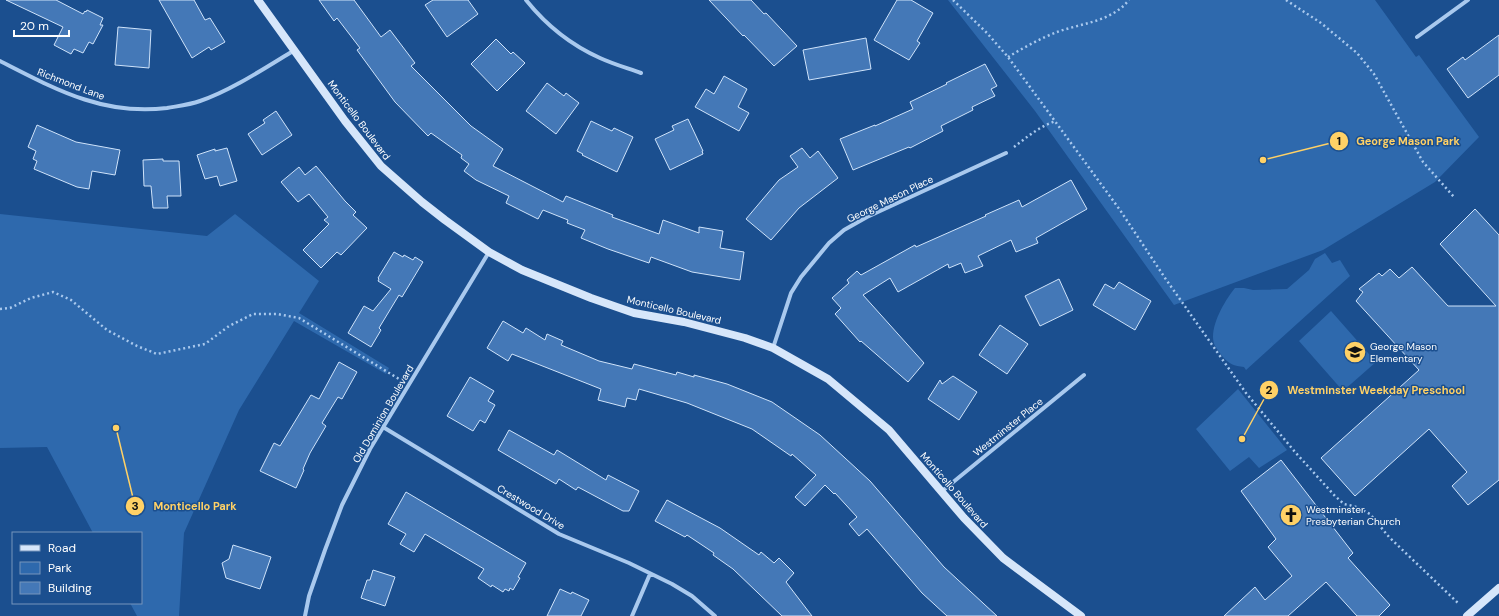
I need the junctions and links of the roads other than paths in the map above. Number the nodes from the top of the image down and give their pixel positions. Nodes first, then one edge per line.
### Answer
1 (258, 0) edge
2 (526, 0) edge
3 (1468, 0) edge
4 (1417, 37) dead end
5 (293, 51) junction
6 (0, 62) edge
7 (641, 73) dead end
8 (1006, 153) road end
9 (489, 252) junction
10 (773, 348) junction
11 (1084, 375) dead end
12 (384, 427) junction
13 (941, 492) junction
14 (650, 574) junction
15 (1499, 588) edge
16 (305, 616) edge
17 (632, 616) edge
18 (715, 616) edge
19 (1080, 616) edge
20 (1468, 616) edge

1 - 5 street, Monticello Boulevard
2 - 7 street
3 - 4 street
5 - 6 street, Richmond Lane
5 - 9 street, Monticello Boulevard
8 - 10 street, George Mason Place
9 - 10 street, Monticello Boulevard
9 - 12 street, Old Dominion Boulevard
10 - 13 street, Monticello Boulevard
11 - 13 street, Westminster Place
12 - 14 street, Crestwood Drive
12 - 16 street, Old Dominion Boulevard
13 - 19 street, Monticello Boulevard
14 - 17 street
14 - 18 street, Crestwood Drive
15 - 20 street

